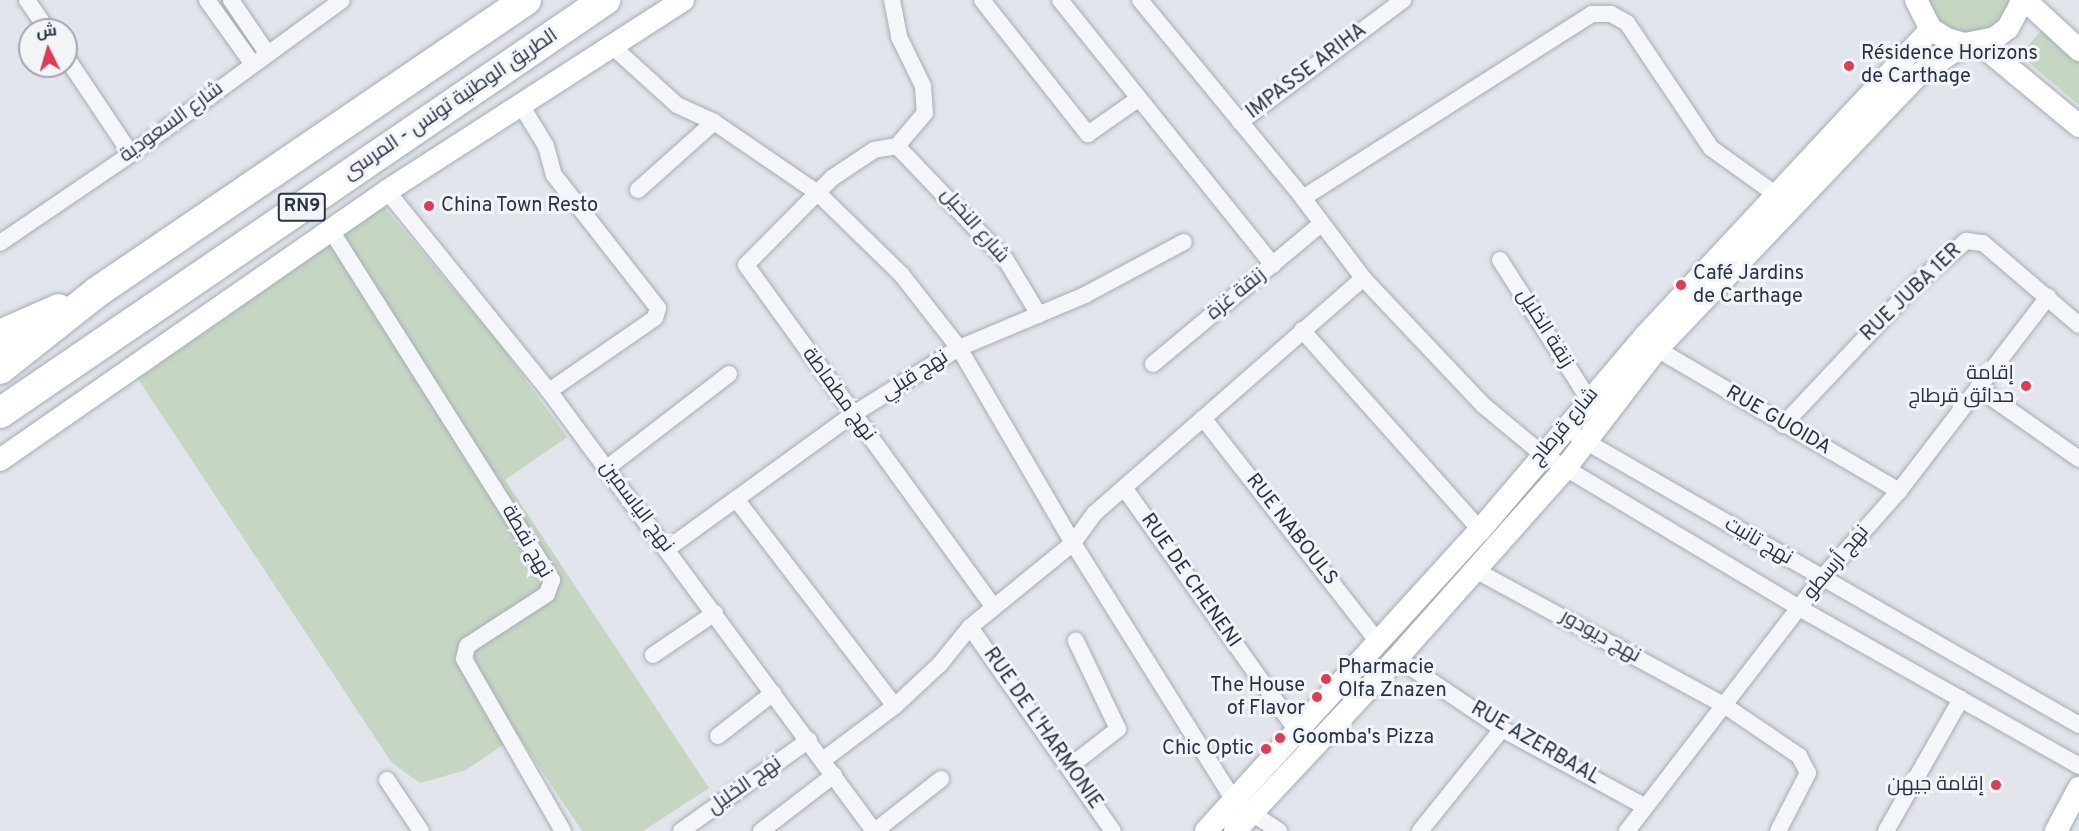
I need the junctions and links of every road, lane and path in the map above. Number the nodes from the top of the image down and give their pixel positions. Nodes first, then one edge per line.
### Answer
1 (27, 0) edge
2 (207, 0) edge
3 (231, 0) edge
4 (342, 0) edge
5 (526, 0) edge
6 (605, 0) edge
7 (682, 0) edge
8 (892, 0) edge
9 (982, 0) edge
10 (1060, 0) edge
11 (1140, 0) edge
12 (1403, 0) edge
13 (1916, 0) edge
14 (2024, 0) edge
15 (39, 18) edge
16 (1931, 29) junction
17 (1972, 44) junction
18 (612, 46) junction
19 (2079, 50) edge
20 (267, 53) junction
21 (252, 63) junction
22 (78, 75) edge
23 (1138, 99) junction
24 (521, 105) junction
25 (714, 122) junction
26 (1240, 122) junction
27 (2079, 126) edge
28 (897, 146) junction
29 (131, 154) junction
30 (638, 190) dead end
31 (387, 191) junction
32 (819, 194) junction
33 (1775, 194) junction
34 (1303, 198) junction
35 (1320, 225) junction
36 (332, 232) junction
37 (1184, 242) dead end
38 (0, 243) edge
39 (1500, 260) dead end
40 (1273, 265) junction
41 (1363, 278) junction
42 (98, 292) junction
43 (2048, 297) junction
44 (1039, 315) junction
45 (2079, 325) edge
46 (1302, 330) junction
47 (0, 335) edge
48 (959, 348) junction
49 (1657, 349) junction
50 (1153, 364) dead end
51 (0, 369) edge
52 (729, 374) dead end
53 (1978, 388) junction
54 (549, 391) junction
55 (1588, 398) junction
56 (5, 411) edge
57 (852, 415) junction
58 (1203, 418) junction
59 (1783, 425) junction
60 (1565, 427) junction
61 (1585, 443) junction
62 (1542, 454) junction
63 (2079, 459) edge
64 (0, 460) edge
65 (607, 468) junction
66 (1564, 470) junction
67 (1125, 489) junction
68 (1899, 491) junction
69 (736, 499) junction
70 (1480, 530) junction
71 (1072, 543) junction
72 (667, 549) junction
73 (1475, 570) junction
74 (1822, 578) junction
75 (993, 606) junction
76 (1799, 608) junction
77 (715, 613) junction
78 (970, 627) junction
79 (1076, 641) dead end
80 (1378, 642) junction
81 (653, 655) dead end
82 (1397, 658) junction
83 (773, 693) junction
84 (1961, 699) junction
85 (1724, 705) junction
86 (894, 706) junction
87 (2079, 724) edge
88 (1502, 729) junction
89 (1297, 732) junction
90 (718, 736) dead end
91 (808, 740) junction
92 (823, 760) junction
93 (2079, 766) edge
94 (1069, 767) junction
95 (834, 775) junction
96 (941, 779) dead end
97 (387, 780) dead end
98 (2079, 788) edge
99 (1644, 806) junction
100 (1242, 807) junction
101 (421, 831) edge
102 (563, 831) edge
103 (681, 831) edge
104 (761, 831) edge
105 (875, 831) edge
106 (1113, 831) edge
107 (1206, 831) edge
108 (1234, 831) edge
109 (1279, 831) edge
110 (1420, 831) edge
111 (1627, 831) edge
112 (1778, 831) edge
113 (1886, 831) edge
114 (2056, 831) edge

1 - 15 street
2 - 21 street
3 - 20 street
4 - 20 street, شارع السعودية
5 - 42 highway, RN9
6 - 56 highway, الطريق الوطنية تونس - المرسى / RN9
7 - 18 street
8 - 28 street
9 - 23 street
10 - 23 street
11 - 26 street
12 - 26 street, IMPASSE ARIHA
13 - 16 street
14 - 17 street, شارع قرطاج
14 - 19 street
16 - 17 street
16 - 33 street, شارع قرطاج
17 - 27 street
17 - 49 street, شارع قرطاج
18 - 24 street
18 - 25 street
20 - 21 street, شارع السعودية
21 - 29 street, شارع السعودية
22 - 29 street
23 - 40 street
24 - 31 street
24 - 54 street
25 - 30 street
25 - 32 street
26 - 34 street
28 - 32 street
28 - 44 street, شارع النخيل
29 - 38 street, شارع السعودية
31 - 36 street
31 - 54 street, نهج الياسمين
32 - 48 street
32 - 57 street, نهج مطماطة
33 - 34 street
33 - 55 street, شارع قرطاج
34 - 35 street
35 - 40 street, زنقة غزة
35 - 41 street
36 - 64 street
36 - 102 street, نهج نفطة
37 - 44 street, نهج قبلي
39 - 55 street, زنقة الخليل
40 - 50 street, زنقة غزة
41 - 46 street
41 - 62 street
42 - 47 highway
42 - 51 highway, RN9
43 - 45 street, RUE JUBA 1ER
43 - 53 street, نهج أرسطو
43 - 59 street, RUE JUBA 1ER
44 - 48 street, نهج قبلي
46 - 58 street
46 - 70 street
48 - 57 street, نهج قبلي
48 - 71 street
49 - 59 street, RUE GUOIDA
49 - 61 street, شارع قرطاج
52 - 65 street
53 - 63 street
53 - 68 street, نهج أرسطو
54 - 65 street, نهج الياسمين
55 - 60 street, شارع قرطاج
57 - 69 street, نهج قبلي
57 - 75 street, نهج مطماطة
58 - 67 street
58 - 80 street, RUE NABOULS
59 - 68 street, RUE GUOIDA
60 - 61 street, نهج تانيت
60 - 62 street, شارع قرطاج
61 - 66 street, شارع قرطاج
61 - 74 street, نهج تانيت
62 - 66 street
62 - 70 street, شارع قرطاج
65 - 72 street, نهج الياسمين
66 - 73 street, شارع قرطاج
66 - 76 street
67 - 71 street
67 - 89 street, RUE DE CHENENI
68 - 74 street, نهج أرسطو
69 - 72 street, نهج قبلي
69 - 86 street
70 - 80 street, شارع قرطاج
71 - 75 street
71 - 100 street
72 - 77 street, نهج الياسمين
73 - 82 street, شارع قرطاج
73 - 85 street, نهج ديودور
74 - 76 street, نهج أرسطو
74 - 87 street, نهج تانيت
75 - 78 street
76 - 84 street
76 - 85 street, نهج أرسطو
77 - 81 street
77 - 83 street, نهج الياسمين
78 - 86 street
78 - 94 street, RUE DE L'HARMONIE
79 - 94 street
80 - 89 street, شارع قرطاج
82 - 88 street, RUE AZERBAAL
82 - 100 street, شارع قرطاج
83 - 90 street
83 - 91 street, نهج الياسمين
84 - 93 street
84 - 113 street
85 - 99 street, نهج أرسطو
85 - 112 street, نهج ديودور
86 - 92 street
88 - 99 street, RUE AZERBAAL
88 - 110 street
89 - 100 street, شارع قرطاج
91 - 92 street, نهج الياسمين
91 - 103 street, نهج الخليل
92 - 95 street, نهج الياسمين
94 - 106 street, RUE DE L'HARMONIE
95 - 104 street
95 - 105 street, نهج الياسمين
96 - 105 street
97 - 101 street
98 - 114 street
99 - 111 street, نهج أرسطو
100 - 107 street, شارع قرطاج
100 - 108 street, شارع قرطاج
100 - 109 street

